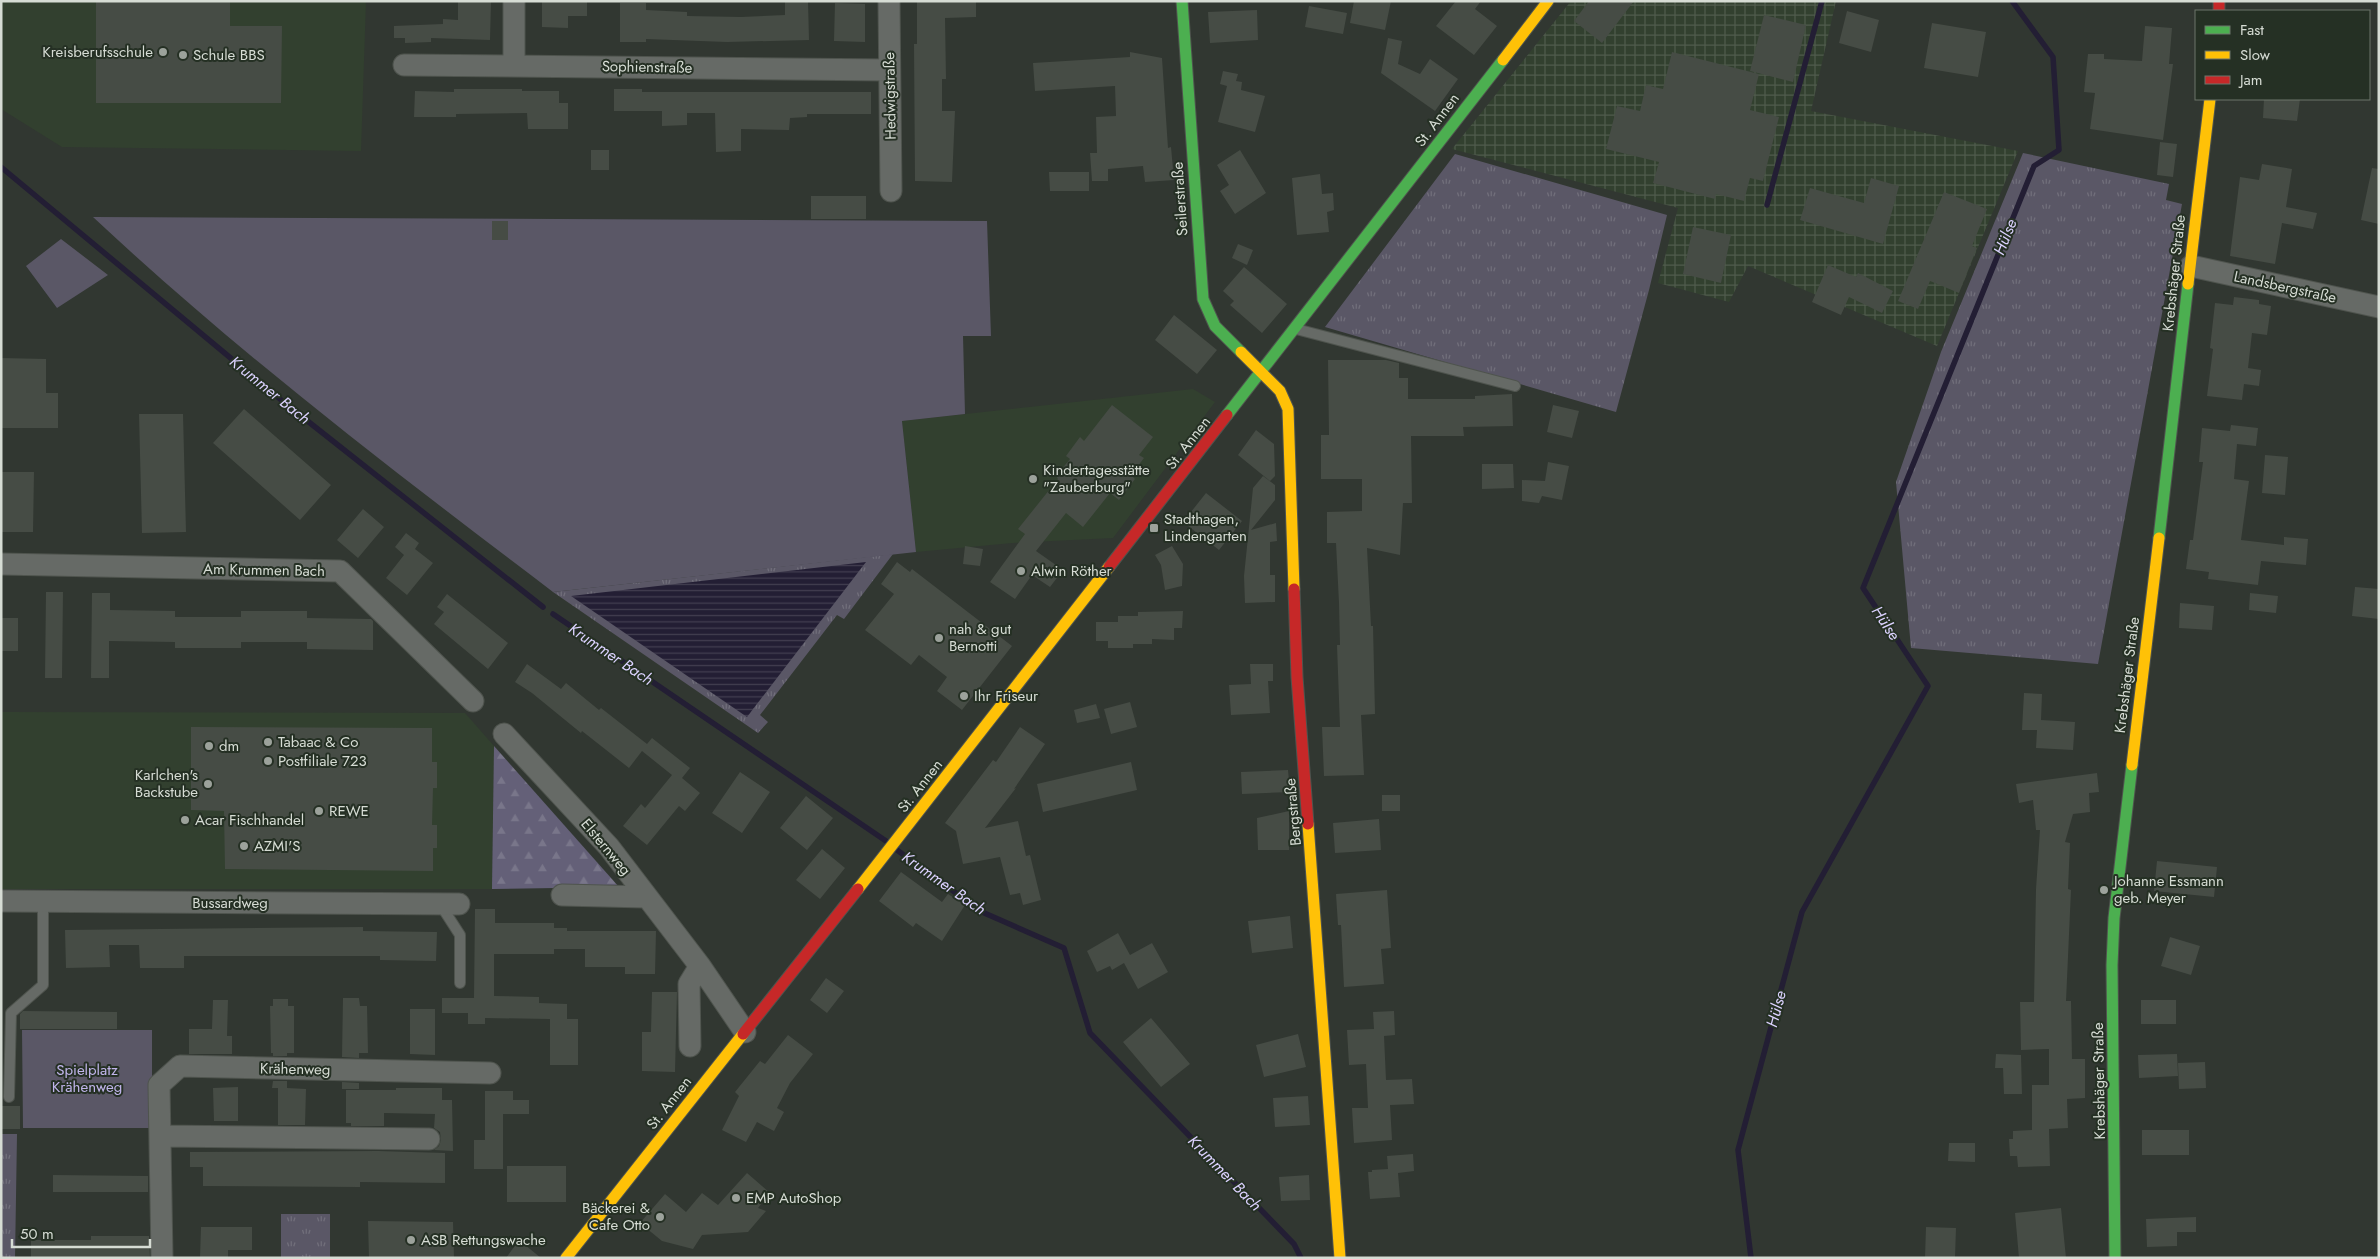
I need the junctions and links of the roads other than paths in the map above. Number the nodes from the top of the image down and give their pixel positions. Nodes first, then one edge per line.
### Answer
1 (514, 1) edge
2 (889, 1) edge
3 (1182, 1) edge
4 (1548, 1) edge
5 (404, 65) dead end
6 (514, 66) junction
7 (889, 70) junction
8 (2210, 100) edge
9 (891, 191) dead end
10 (2191, 266) junction
11 (2379, 307) edge
12 (1295, 329) junction
13 (1261, 372) junction
14 (1515, 386) dead end
15 (1, 564) edge
16 (473, 701) dead end
17 (504, 734) dead end
18 (562, 895) dead end
19 (645, 897) junction
20 (1, 902) edge
21 (43, 902) junction
22 (449, 904) joint
23 (700, 966) junction
24 (460, 983) dead end
25 (745, 1032) junction
26 (690, 1046) dead end
27 (490, 1073) dead end
28 (9, 1097) dead end
29 (160, 1136) junction
30 (429, 1139) dead end
31 (162, 1258) edge
32 (566, 1258) edge
33 (1340, 1258) edge
34 (2115, 1258) edge

1 - 6 street
2 - 7 street, Hedwigstraße
3 - 13 street, Seilerstraße
4 - 12 street, St. Annen
5 - 6 street, Sophienstraße
6 - 7 street, Sophienstraße
7 - 9 street, Hedwigstraße
8 - 10 street, Krebshäger Straße
10 - 11 street, Landsbergstraße
10 - 34 street, Krebshäger Straße
12 - 13 street, St. Annen
12 - 14 lane
13 - 25 street, St. Annen
13 - 33 street, Bergstraße
15 - 16 street, Am Krummen Bach
17 - 19 street, Elsternweg
18 - 19 street
19 - 23 street, Elsternweg
20 - 21 street, Bussardweg
21 - 22 street, Bussardweg
21 - 28 lane
22 - 24 lane
23 - 25 street, Elsternweg
23 - 26 street
25 - 32 street, St. Annen
27 - 29 street, Krähenweg
29 - 30 street
29 - 31 street, Krähenweg

